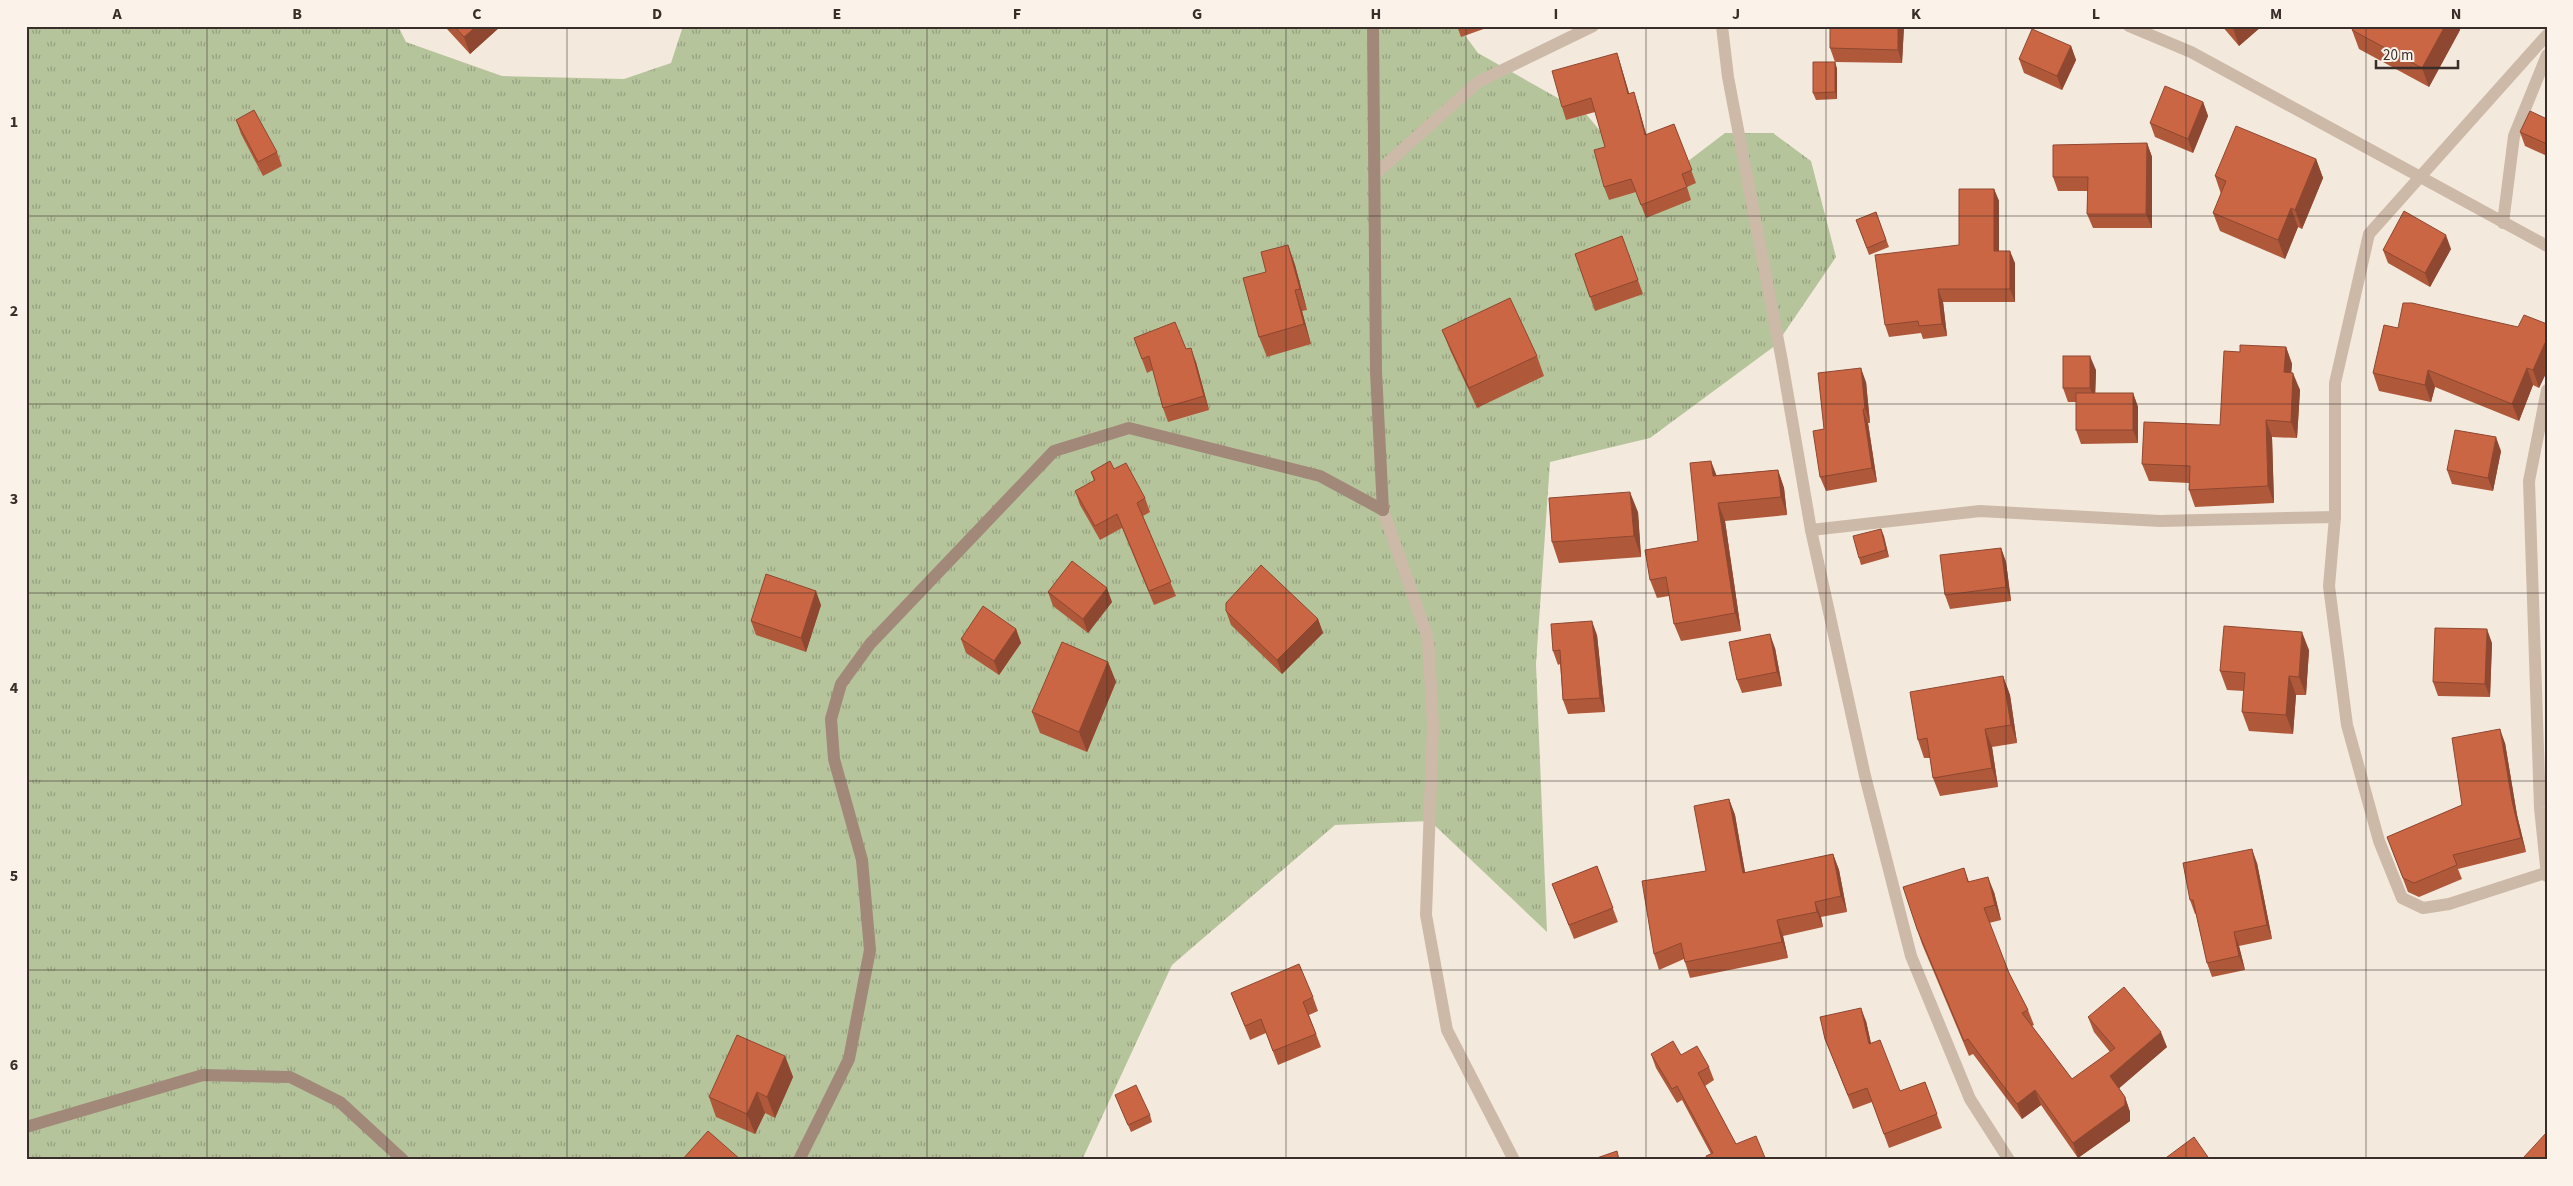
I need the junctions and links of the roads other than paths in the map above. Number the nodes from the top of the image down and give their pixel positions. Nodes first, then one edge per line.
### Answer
1 (1373, 26) edge
2 (1593, 26) edge
3 (1722, 26) edge
4 (2129, 26) edge
5 (2547, 35) edge
6 (2547, 55) edge
7 (1374, 175) junction
8 (2420, 177) junction
9 (2503, 223) junction
10 (2547, 246) edge
11 (2547, 390) edge
12 (1384, 510) junction
13 (2335, 517) junction
14 (1811, 530) junction
15 (2546, 874) edge
16 (26, 1127) edge
17 (403, 1160) edge
18 (799, 1160) edge
19 (1514, 1160) edge
20 (2009, 1160) edge

1 - 7 street
2 - 7 street
3 - 14 street
4 - 8 street
5 - 8 street
6 - 9 street
7 - 12 street
8 - 9 street
8 - 13 street
9 - 10 street
11 - 15 street
12 - 18 street
12 - 19 street
13 - 14 street
13 - 15 street
14 - 20 street
16 - 17 street

